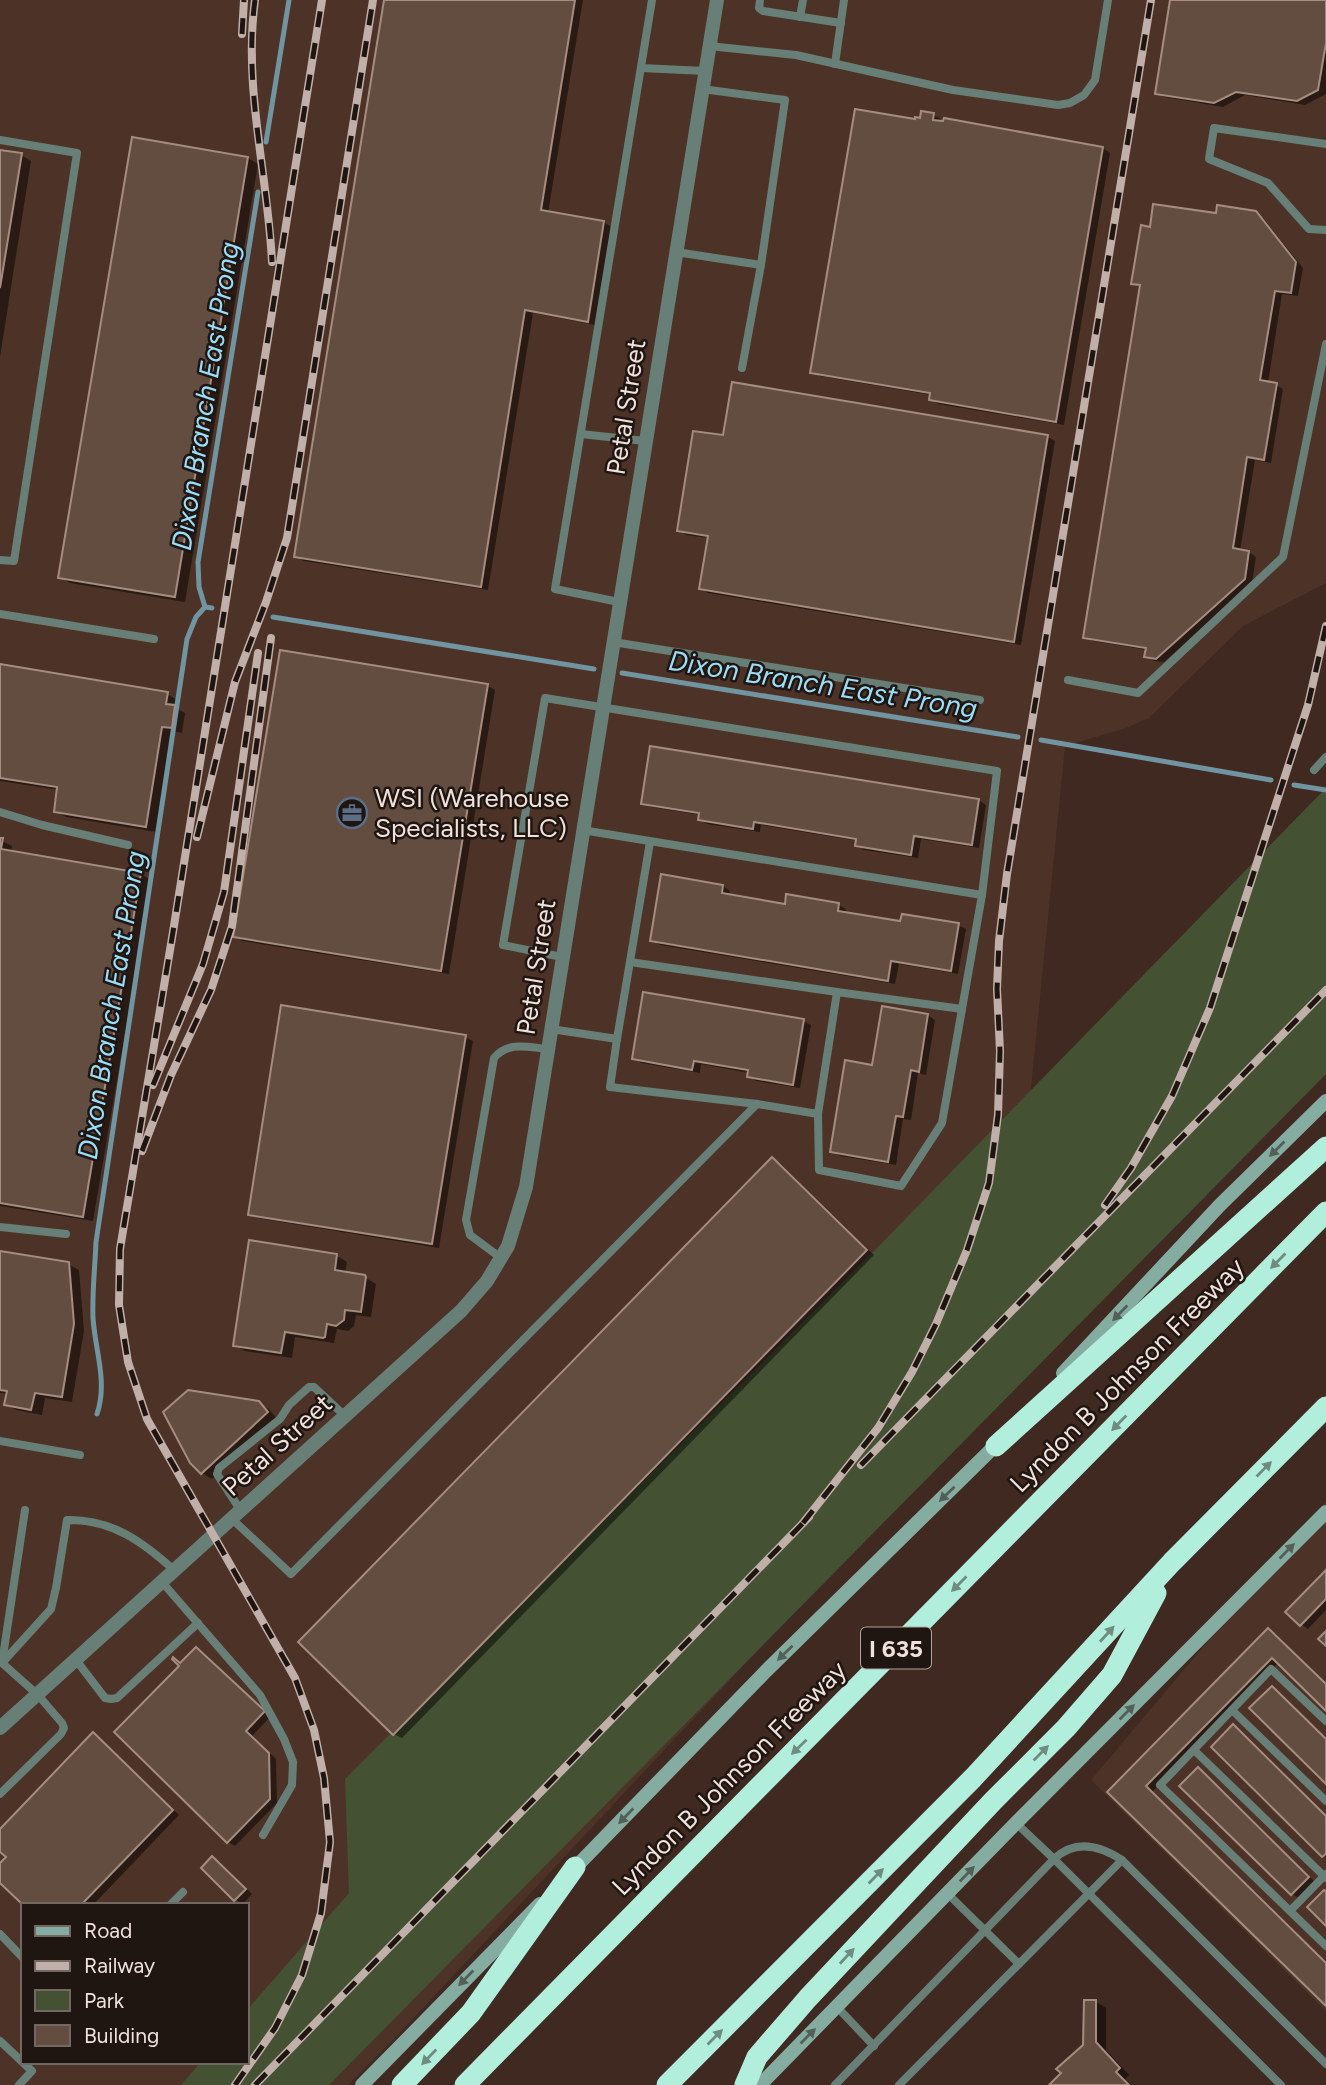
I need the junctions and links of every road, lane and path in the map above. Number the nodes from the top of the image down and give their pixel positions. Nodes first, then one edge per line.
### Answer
1 (652, 0) edge
2 (717, 0) edge
3 (760, 0) edge
4 (803, 0) edge
5 (844, 0) edge
6 (1108, 0) edge
7 (800, 17) junction
8 (841, 23) junction
9 (709, 46) junction
10 (835, 64) junction
11 (641, 68) junction
12 (705, 72) junction
13 (702, 89) junction
14 (0, 140) edge
15 (1326, 144) edge
16 (1326, 230) edge
17 (676, 252) junction
18 (761, 265) junction
19 (1326, 344) edge
20 (742, 368) dead end
21 (581, 434) junction
22 (645, 441) junction
23 (0, 560) edge
24 (619, 602) junction
25 (0, 614) edge
26 (154, 639) dead end
27 (613, 642) junction
28 (1068, 680) dead end
29 (980, 699) dead end
30 (602, 706) junction
31 (1326, 757) edge
32 (1314, 770) dead end
33 (0, 811) edge
34 (582, 830) junction
35 (650, 842) junction
36 (128, 845) dead end
37 (982, 895) junction
38 (562, 957) junction
39 (630, 962) junction
40 (837, 992) junction
41 (962, 1009) junction
42 (551, 1029) junction
43 (617, 1039) junction
44 (548, 1049) junction
45 (1326, 1101) edge
46 (757, 1104) junction
47 (818, 1114) junction
48 (1326, 1147) edge
49 (1326, 1212) edge
50 (0, 1227) edge
51 (66, 1234) dead end
52 (501, 1258) junction
53 (1326, 1407) edge
54 (345, 1416) junction
55 (0, 1441) edge
56 (996, 1446) junction
57 (80, 1455) dead end
58 (25, 1510) dead end
59 (1326, 1512) edge
60 (237, 1515) junction
61 (1172, 1562) junction
62 (175, 1571) junction
63 (162, 1582) junction
64 (198, 1623) junction
65 (76, 1660) junction
66 (1, 1664) edge
67 (37, 1695) junction
68 (1232, 1710) junction
69 (1326, 1721) edge
70 (0, 1728) edge
71 (1194, 1750) junction
72 (0, 1794) edge
73 (1326, 1801) edge
74 (1016, 1823) junction
75 (263, 1835) dead end
76 (1054, 1859) junction
77 (1122, 1860) junction
78 (575, 1867) junction
79 (1325, 1876) edge
80 (183, 1892) dead end
81 (948, 1894) junction
82 (1088, 1894) junction
83 (172, 1903) edge
84 (1290, 1911) junction
85 (986, 1931) junction
86 (0, 1934) edge
87 (1326, 1945) edge
88 (21, 1956) edge
89 (1019, 1964) junction
90 (837, 2007) junction
91 (0, 2041) edge
92 (874, 2046) junction
93 (21, 2061) edge
94 (25, 2064) edge
95 (1326, 2064) edge
96 (19, 2085) edge
97 (362, 2085) edge
98 (402, 2085) edge
99 (466, 2085) edge
100 (667, 2085) edge
101 (745, 2085) edge
102 (760, 2085) edge
103 (835, 2085) edge
104 (899, 2085) edge
105 (1281, 2085) edge

1 - 11 lane
2 - 9 street, Petal Street
3 - 7 lane
4 - 7 lane
5 - 8 lane
6 - 10 lane
7 - 8 lane
8 - 10 lane
9 - 10 lane
9 - 12 street, Petal Street
11 - 12 lane
11 - 21 lane
12 - 13 street, Petal Street
13 - 17 street, Petal Street
13 - 18 lane
14 - 23 lane
15 - 16 lane
17 - 18 lane
17 - 22 street, Petal Street
18 - 20 lane
19 - 28 lane
21 - 22 lane
21 - 24 lane
22 - 24 street, Petal Street
24 - 27 street, Petal Street
25 - 26 lane
27 - 29 lane
27 - 30 street, Petal Street
30 - 34 street, Petal Street
30 - 37 lane
30 - 38 lane
31 - 32 lane
33 - 36 lane
34 - 35 lane
34 - 38 street, Petal Street
35 - 37 lane
35 - 39 lane
37 - 41 lane
38 - 42 street, Petal Street
39 - 40 lane
39 - 43 lane
40 - 41 lane
40 - 47 lane
41 - 47 lane
42 - 43 lane
42 - 44 street, Petal Street
43 - 46 lane
44 - 52 street, Petal Street
44 - 52 lane
45 -> 56 main road
46 - 47 lane
46 - 60 lane
48 - 56 highway
49 -> 99 highway, Lyndon B Johnson Freeway / I 635
50 - 51 lane
52 - 54 street, Petal Street
61 -> 53 highway
54 - 60 street, Petal Street
54 - 60 lane
55 - 57 lane
56 -> 78 main road
58 - 66 lane
74 -> 59 main road
60 - 62 street, Petal Street
100 -> 61 highway
101 -> 61 highway
62 - 63 street, Petal Street
62 - 66 lane
63 - 64 lane
63 - 65 street, Petal Street
64 - 65 lane
64 - 75 lane
65 - 67 street, Petal Street
66 - 67 lane
67 - 70 street, Petal Street
67 - 72 lane
68 - 69 lane
68 - 71 lane
68 - 73 lane
71 - 79 lane
71 - 84 lane
74 - 76 lane
81 -> 74 main road
76 - 77 lane
76 - 82 lane
76 - 85 lane
77 - 82 lane
77 - 95 lane
78 -> 97 main road
78 -> 98 highway
79 - 84 lane
80 - 83 lane
81 - 85 lane
81 - 90 main road
82 - 89 lane
82 - 105 lane
84 - 87 lane
85 - 89 lane
85 - 92 lane
86 - 88 lane
89 - 104 lane
90 - 92 lane
102 -> 90 main road
91 - 93 lane
92 - 103 lane
94 - 96 lane

